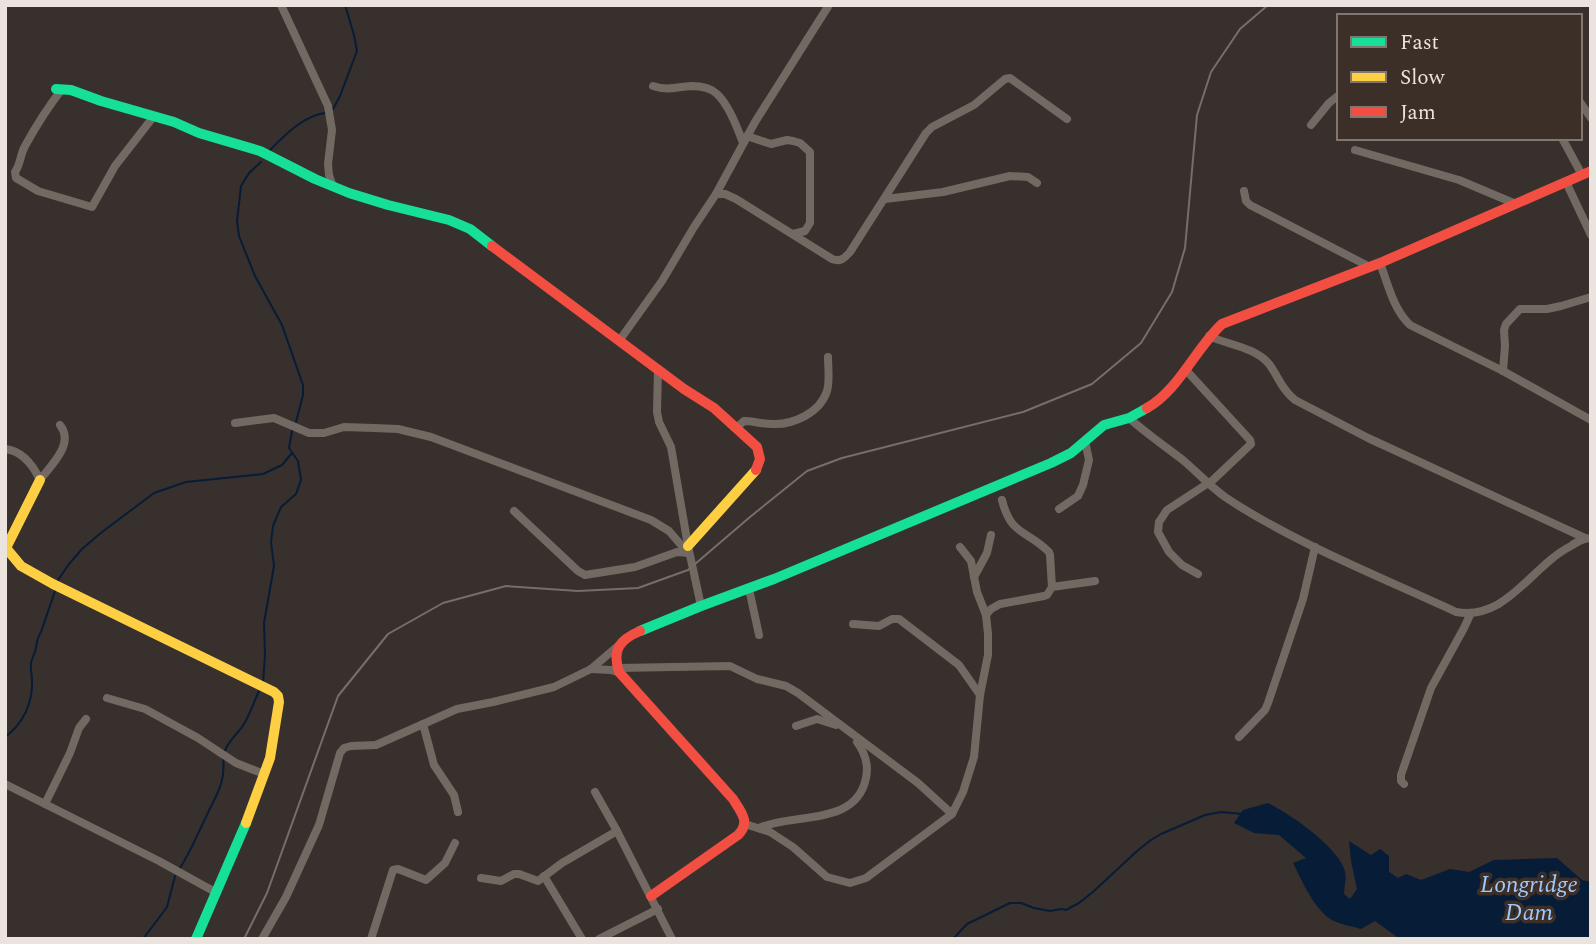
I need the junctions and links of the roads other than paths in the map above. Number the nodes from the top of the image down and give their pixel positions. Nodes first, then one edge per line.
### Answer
1 (282, 5) edge
2 (827, 7) edge
3 (653, 86) dead end
4 (59, 89) joint
5 (1337, 97) edge
6 (154, 116) junction
7 (1067, 119) dead end
8 (1311, 125) dead end
9 (745, 140) junction
10 (1563, 140) edge
11 (1355, 150) dead end
12 (10, 171) edge
13 (1586, 173) edge
14 (1566, 182) junction
15 (1037, 183) dead end
16 (333, 187) junction
17 (1244, 191) dead end
18 (716, 194) junction
19 (885, 199) junction
20 (1516, 204) junction
21 (793, 234) junction
22 (1591, 235) edge
23 (1375, 265) junction
24 (1591, 298) edge
25 (1209, 336) junction
26 (620, 341) junction
27 (828, 357) dead end
28 (658, 369) junction
29 (1185, 369) junction
30 (1503, 371) junction
31 (1129, 418) junction
32 (1591, 420) edge
33 (235, 423) dead end
34 (60, 425) dead end
35 (736, 428) junction
36 (1085, 441) junction
37 (5, 449) edge
38 (40, 480) junction
39 (1208, 483) junction
40 (1002, 500) dead end
41 (1059, 509) dead end
42 (514, 511) dead end
43 (1563, 528) junction
44 (991, 535) dead end
45 (1588, 538) edge
46 (6, 546) edge
47 (960, 547) dead end
48 (1315, 547) junction
49 (1566, 548) junction
50 (688, 551) junction
51 (1198, 574) dead end
52 (974, 577) junction
53 (1095, 581) dead end
54 (1052, 587) junction
55 (748, 589) junction
56 (701, 606) junction
57 (986, 615) junction
58 (1470, 615) junction
59 (853, 624) dead end
60 (759, 635) dead end
61 (619, 645) junction
62 (592, 670) junction
63 (618, 670) junction
64 (980, 695) junction
65 (107, 698) dead end
66 (86, 719) dead end
67 (423, 724) junction
68 (796, 726) dead end
69 (1239, 737) dead end
70 (264, 774) junction
71 (5, 784) edge
72 (1404, 784) dead end
73 (595, 792) dead end
74 (45, 804) junction
75 (458, 812) dead end
76 (952, 814) junction
77 (745, 824) junction
78 (758, 828) junction
79 (617, 831) junction
80 (455, 844) dead end
81 (544, 876) junction
82 (481, 878) dead end
83 (217, 893) junction
84 (652, 895) junction
85 (658, 909) junction
86 (197, 939) edge
87 (262, 939) edge
88 (372, 939) edge
89 (582, 939) edge
90 (599, 939) edge
91 (672, 939) edge

1 - 16 street
2 - 9 street
3 - 9 street
4 - 6 street
4 - 12 street
5 - 8 street
6 - 12 street
6 - 16 street
7 - 19 street
9 - 18 street
9 - 21 street
10 - 13 street
11 - 20 street
13 - 14 street
14 - 20 street
14 - 22 street
15 - 19 street
16 - 26 street
17 - 23 street
18 - 21 street
18 - 26 street
19 - 21 street
20 - 23 street
23 - 25 street
23 - 30 street
24 - 30 street
25 - 29 street
25 - 43 street
26 - 28 street
27 - 35 street
28 - 35 street
28 - 50 street
29 - 31 street
29 - 39 street
30 - 32 street
31 - 36 street
31 - 39 street
33 - 50 street
34 - 38 street
35 - 50 street
36 - 41 street
36 - 55 street
37 - 38 street
38 - 46 street
39 - 48 street
39 - 51 street
40 - 54 street
42 - 50 street
43 - 45 street
43 - 49 street
44 - 52 street
45 - 49 street
46 - 70 street
47 - 52 street
48 - 58 street
48 - 69 street
49 - 58 street
50 - 56 street
52 - 57 street
53 - 54 street
54 - 57 street
55 - 56 street
55 - 60 street
56 - 61 street
57 - 64 street
58 - 72 street
59 - 64 street
61 - 62 street
61 - 63 street
62 - 63 street
62 - 67 street
63 - 76 street
63 - 77 street
64 - 76 street
65 - 70 street
66 - 74 street
67 - 75 street
67 - 87 street
68 - 78 street
70 - 83 street
71 - 74 street
73 - 79 street
74 - 83 street
76 - 78 street
77 - 78 street
77 - 84 street
79 - 81 street
79 - 84 street
80 - 88 street
81 - 82 street
81 - 89 street
83 - 86 street
84 - 85 street
85 - 90 street
85 - 91 street

